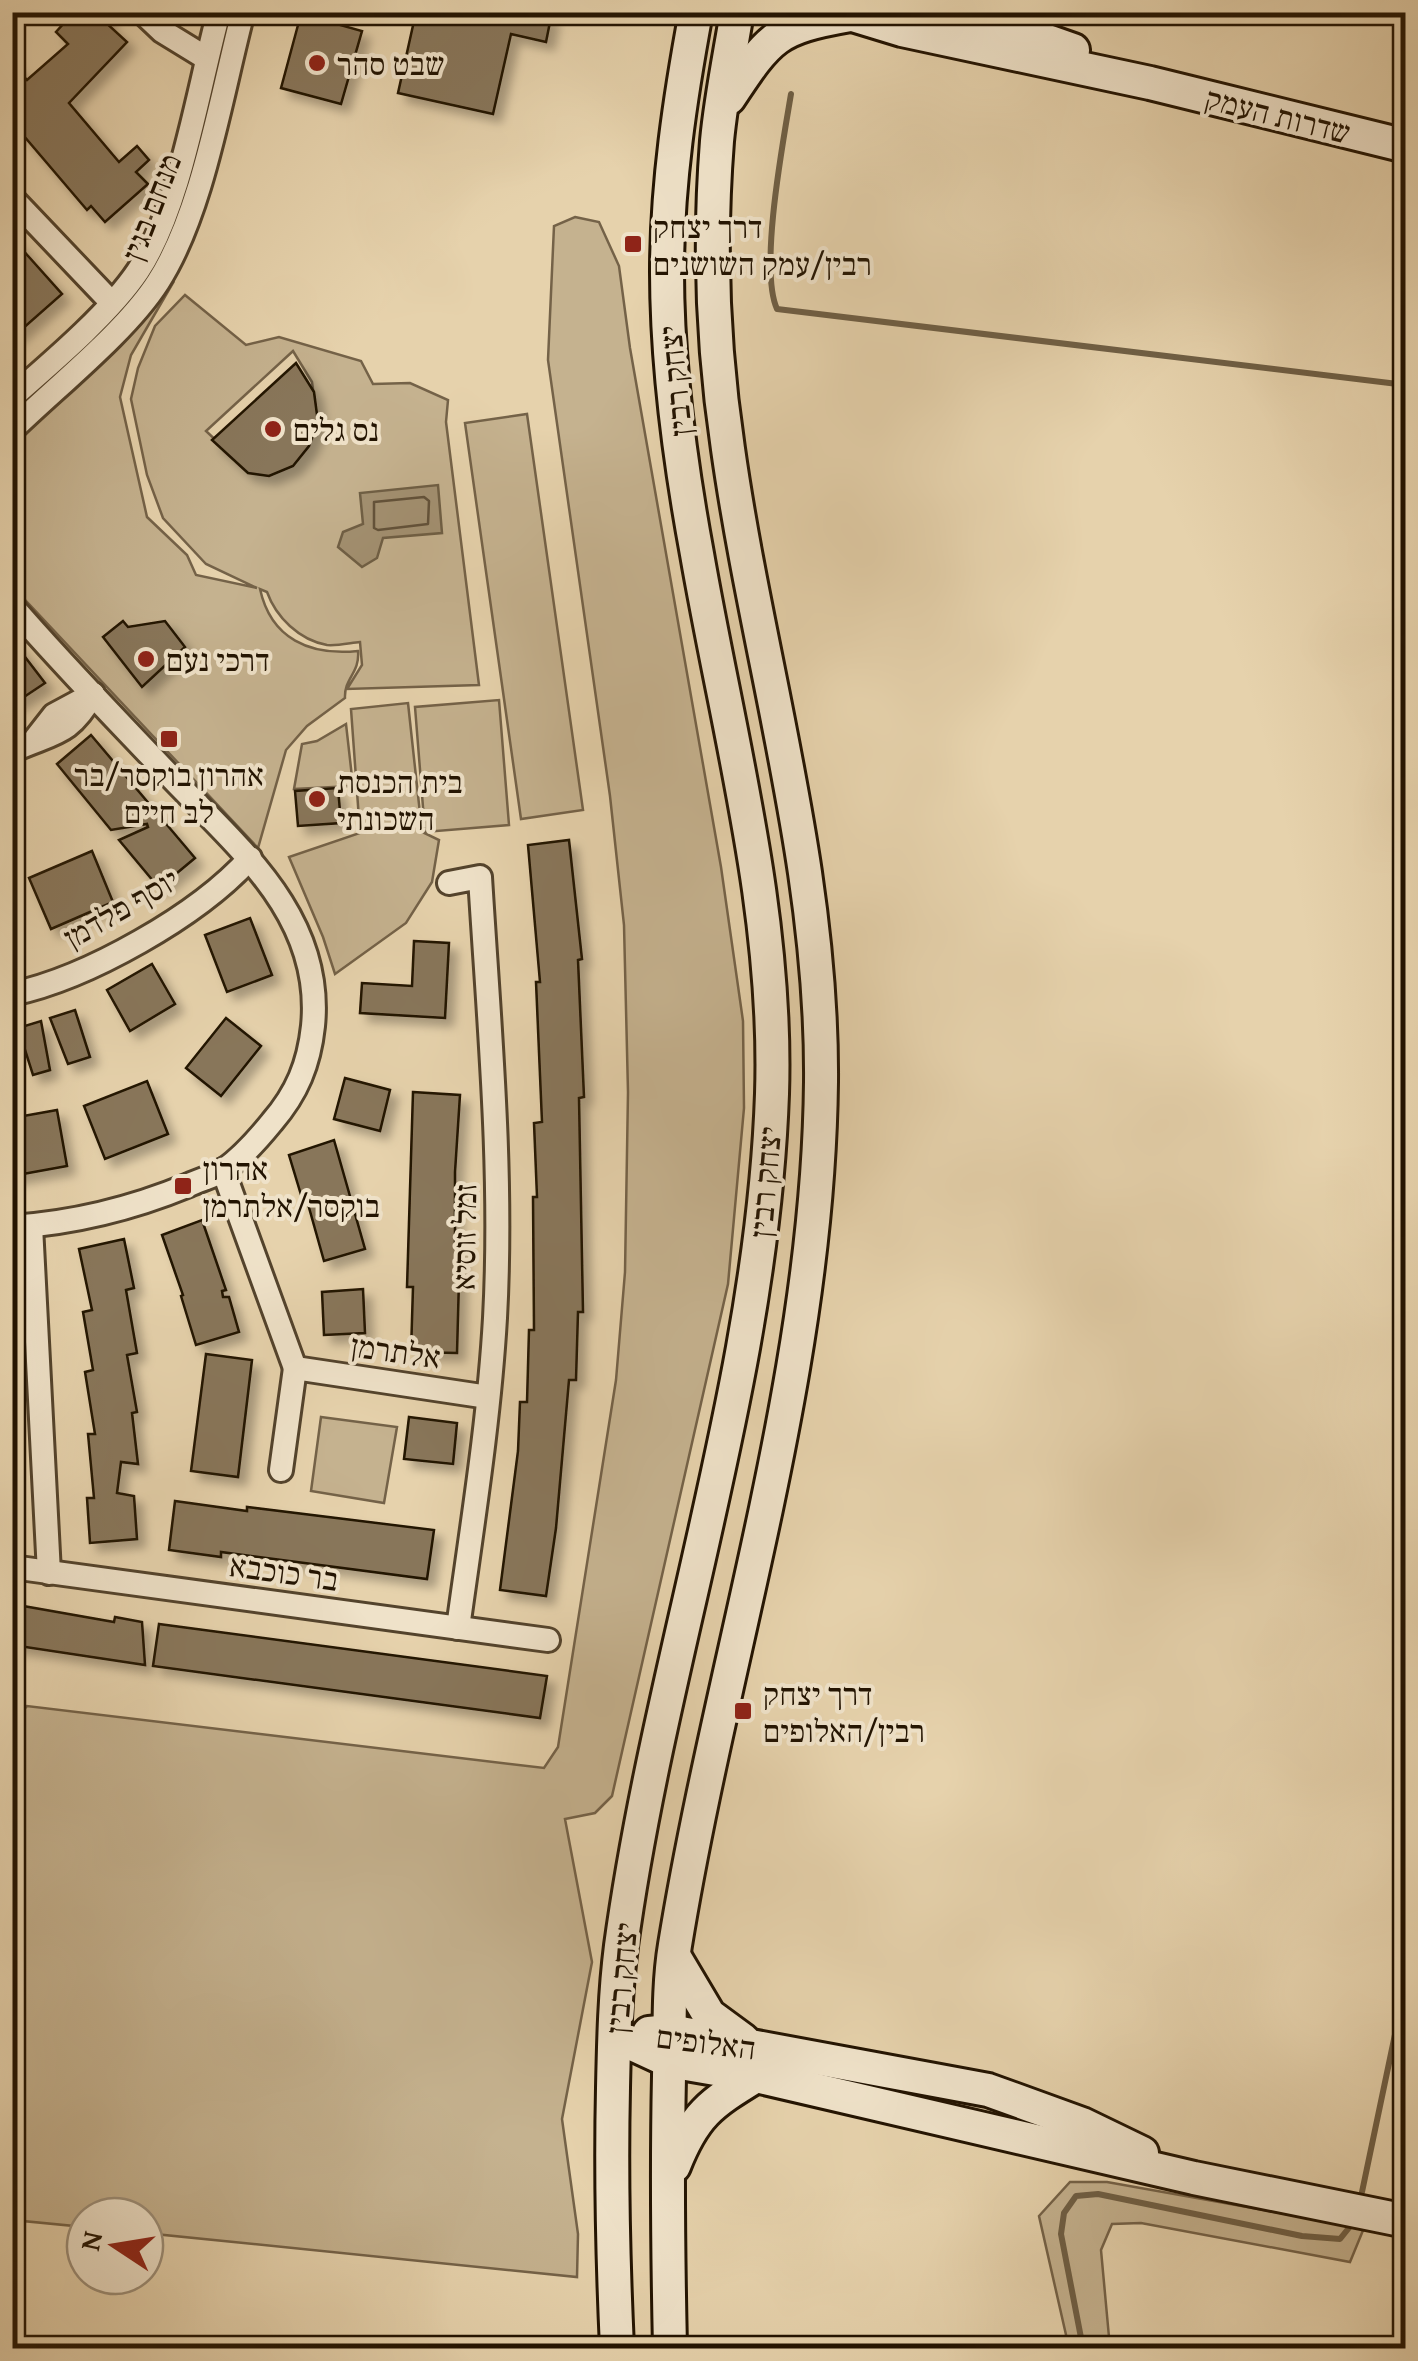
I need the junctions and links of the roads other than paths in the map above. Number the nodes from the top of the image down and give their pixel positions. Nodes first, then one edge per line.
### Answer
1 (142, 12) edge
2 (219, 12) edge
3 (243, 12) edge
4 (672, 12) edge
5 (696, 12) edge
6 (738, 12) edge
7 (966, 12) edge
8 (847, 14) edge
9 (206, 58) junction
10 (1150, 83) junction
11 (682, 86) junction
12 (721, 110) junction
13 (1406, 146) edge
14 (12, 198) edge
15 (111, 302) junction
16 (12, 397) edge
17 (12, 430) edge
18 (12, 606) edge
19 (93, 694) junction
20 (12, 751) edge
21 (250, 858) junction
22 (449, 882) dead end
23 (12, 994) edge
24 (223, 1170) junction
25 (22, 1227) edge
26 (294, 1368) junction
27 (488, 1397) junction
28 (281, 1470) dead end
29 (12, 1567) edge
30 (49, 1572) junction
31 (458, 1628) junction
32 (548, 1640) dead end
33 (673, 1954) junction
34 (614, 2036) junction
35 (670, 2046) junction
36 (754, 2061) junction
37 (667, 2184) junction
38 (1406, 2221) edge
39 (617, 2348) edge
40 (670, 2348) edge

1 - 9 street
2 - 9 street, מנחם בגין
3 - 17 street, מנחם בגין
4 - 11 main road
5 - 11 main road, יצחק רבין
6 - 12 main road, יצחק רבין
7 - 10 main road, שדרות העמק
8 - 10 main road, שדרות העמק
8 - 12 main road
9 - 15 street, מנחם בגין
10 - 13 main road, שדרות העמק
11 - 34 main road, יצחק רבין
12 - 33 main road, יצחק רבין
14 - 15 street
15 - 16 street, מנחם בגין
18 - 19 street
19 - 20 street
19 - 21 street
21 - 23 street, יוסף פלדמן
21 - 24 street
22 - 27 street, זמל זוסיא
24 - 25 street
24 - 26 street
25 - 30 street
26 - 27 street, אלתרמן
26 - 28 street
27 - 31 street, זמל זוסיא
29 - 30 street, בר כוכבא
30 - 31 street, בר כוכבא
31 - 32 street, בר כוכבא
33 - 35 main road, יצחק רבין
33 - 36 main road
34 - 35 main road, האלופים
34 - 39 main road, יצחק רבין
35 - 36 main road, האלופים
35 - 37 main road, יצחק רבין
36 - 37 main road
36 - 38 main road, האלופים
37 - 40 main road, יצחק רבין

